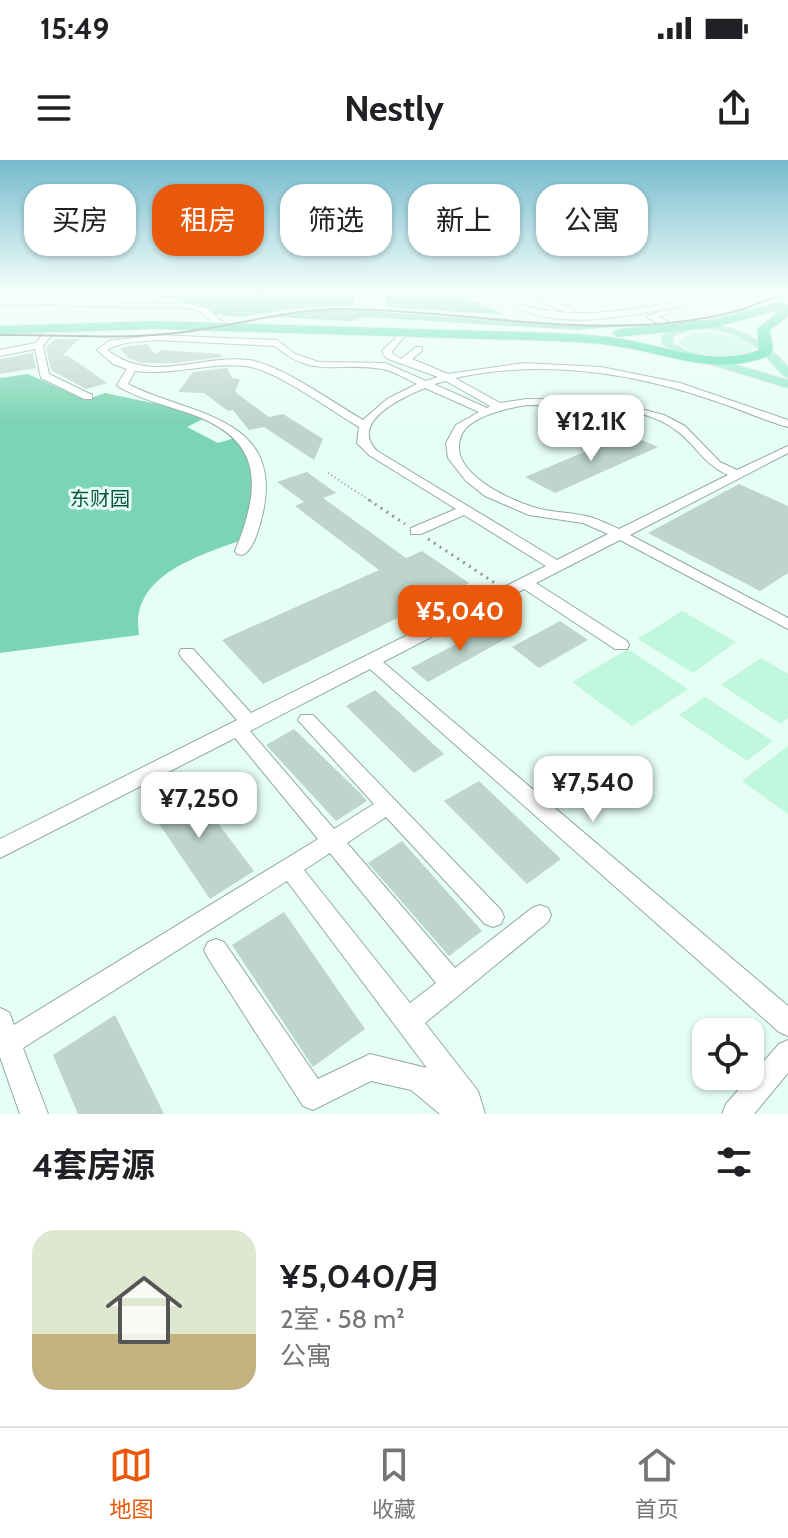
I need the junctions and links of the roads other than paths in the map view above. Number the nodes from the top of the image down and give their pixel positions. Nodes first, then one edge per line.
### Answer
1 (51, 336) edge
2 (401, 336) dead end
3 (521, 336) edge
4 (640, 336) edge
5 (669, 336) edge
6 (740, 336) edge
7 (764, 336) edge
8 (629, 338) junction
9 (39, 347) junction
10 (419, 349) dead end
11 (766, 349) junction
12 (0, 353) edge
13 (696, 358) junction
14 (403, 361) junction
15 (385, 366) junction
16 (133, 367) junction
17 (785, 371) edge
18 (757, 373) junction
19 (446, 377) junction
20 (423, 384) junction
21 (788, 384) edge
22 (88, 397) dead end
23 (492, 408) junction
24 (788, 424) edge
25 (364, 425) junction
26 (788, 449) edge
27 (737, 474) junction
28 (465, 510) junction
29 (416, 531) road end
30 (621, 535) junction
31 (242, 551) dead end
32 (558, 567) junction
33 (525, 583) junction
34 (788, 624) edge
35 (621, 645) dead end
36 (187, 653) dead end
37 (370, 660) junction
38 (307, 720) dead end
39 (242, 724) junction
40 (388, 806) junction
41 (332, 841) junction
42 (0, 849) edge
43 (289, 867) junction
44 (540, 915) dead end
45 (493, 917) dead end
46 (216, 950) dead end
47 (453, 984) junction
48 (408, 1021) junction
49 (788, 1023) edge
50 (2, 1027) edge
51 (788, 1053) edge
52 (34, 1114) edge
53 (462, 1114) edge
54 (471, 1114) edge
55 (736, 1114) edge

1 - 9 street
2 - 14 street
3 - 8 highway
4 - 8 highway
5 - 13 main road
6 - 11 main road
7 - 11 highway
8 - 13 highway
9 - 12 street
9 - 22 street
10 - 14 street
11 - 13 highway
11 - 17 main road
13 - 18 main road
14 - 15 street
14 - 19 street
15 - 16 street
15 - 20 street
16 - 25 street
16 - 31 street
17 - 18 main road
18 - 21 main road
19 - 20 street
19 - 23 street
19 - 24 street
20 - 23 street
20 - 25 street
23 - 27 street
23 - 30 street
25 - 28 street
26 - 27 street
27 - 30 street
28 - 29 street
28 - 32 street
30 - 32 street
30 - 34 street
32 - 33 street
33 - 35 street
33 - 37 street
36 - 39 street
37 - 39 street
37 - 49 street
38 - 40 street
39 - 41 street
39 - 42 street
40 - 41 street
40 - 45 street
41 - 43 street
41 - 47 street
43 - 48 street
43 - 50 street
44 - 47 street
46 - 53 street
47 - 48 street
48 - 54 street
50 - 52 street
51 - 55 street

